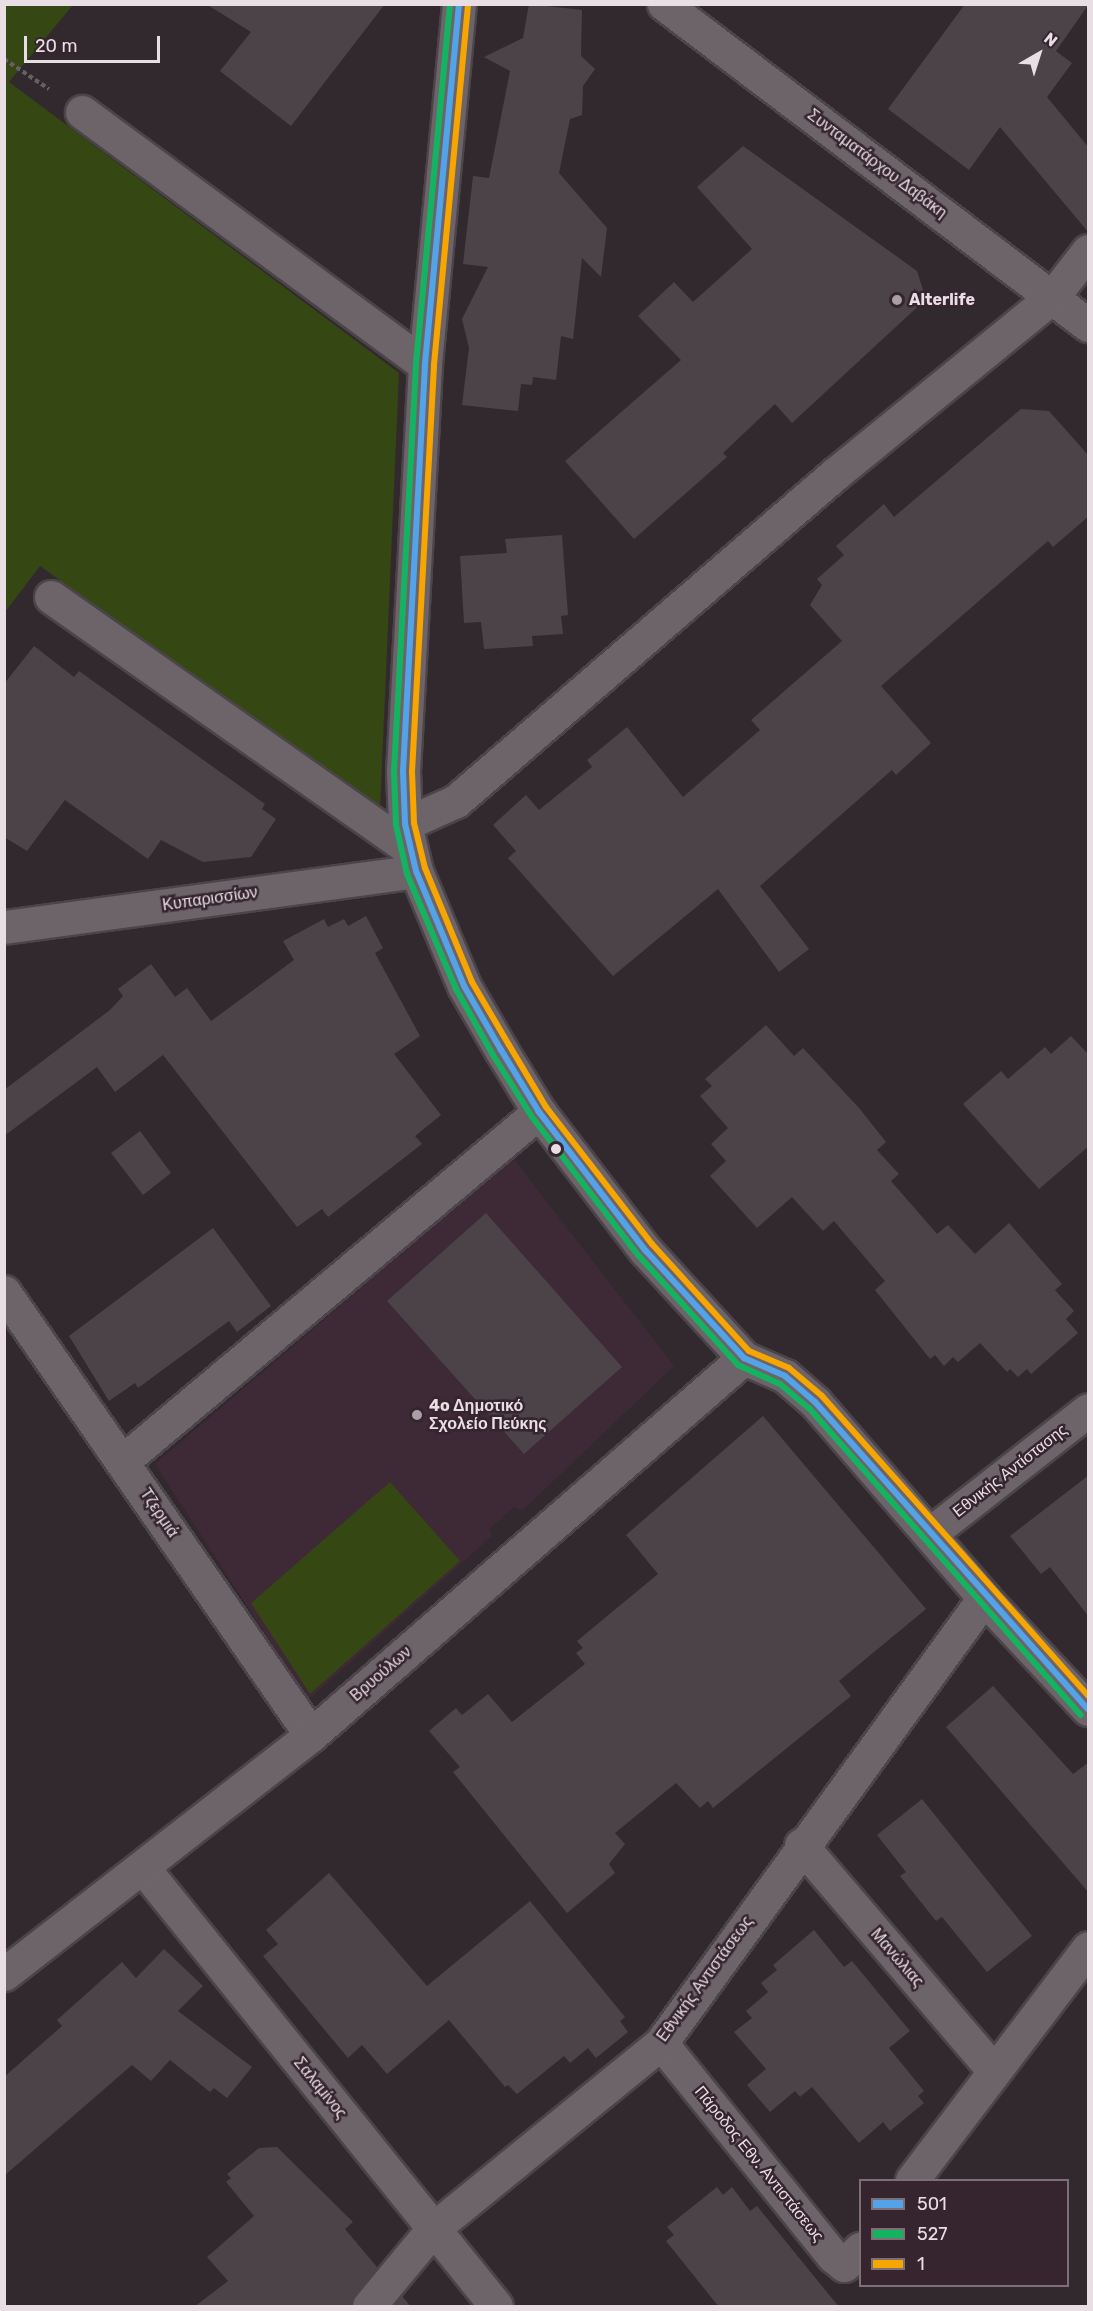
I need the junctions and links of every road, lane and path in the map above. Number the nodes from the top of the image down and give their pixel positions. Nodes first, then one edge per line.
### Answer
1 (459, 4) edge
2 (664, 4) edge
3 (4, 59) edge
4 (82, 112) joint
5 (1089, 251) edge
6 (1053, 296) junction
7 (1089, 325) edge
8 (425, 365) junction
9 (51, 597) dead end
10 (411, 849) junction
11 (4, 927) edge
12 (539, 1112) junction
13 (4, 1292) edge
14 (744, 1358) junction
15 (1089, 1410) edge
16 (124, 1460) junction
17 (932, 1532) junction
18 (984, 1598) junction
19 (1089, 1709) edge
20 (311, 1735) junction
21 (801, 1845) junction
22 (144, 1869) junction
23 (1089, 1948) edge
24 (4, 1974) edge
25 (661, 2043) junction
26 (994, 2071) junction
27 (913, 2179) edge
28 (433, 2229) junction
29 (859, 2252) edge
30 (369, 2307) edge
31 (496, 2307) edge

1 - 8 street
2 - 6 street, Συνταματάρχου Δαβάκη
3 - 4 path
4 - 8 street
5 - 6 street, Κυπαρισσίων
6 - 7 street, Συνταματάρχου Δαβάκη
6 - 10 street, Κυπαρισσίων
8 - 10 street
9 - 10 street
10 - 11 street, Κυπαρισσίων
10 - 12 street
12 - 14 street
12 - 16 street
13 - 16 street, Τζερμιά
14 - 17 street
14 - 20 street, Βρυούλων
15 - 17 street, Εθνικής Αντίστασης
16 - 20 street, Τζερμιά
17 - 18 street
18 - 19 street
18 - 21 street, Εθνικής Αντιστάσεως
20 - 22 street, Βρυούλων
21 - 25 street, Εθνικής Αντιστάσεως
21 - 26 street, Μανώλιας
22 - 24 street, Βρυούλων
22 - 28 street, Σαλαμίνος
23 - 26 street
25 - 28 street, Εθνικής Αντιστάσεως
25 - 29 street, Πάροδος Εθν. Αντιστάσεως
26 - 27 street
28 - 30 street, Εθνικής Αντιστάσεως
28 - 31 street, Σαλαμίνος

